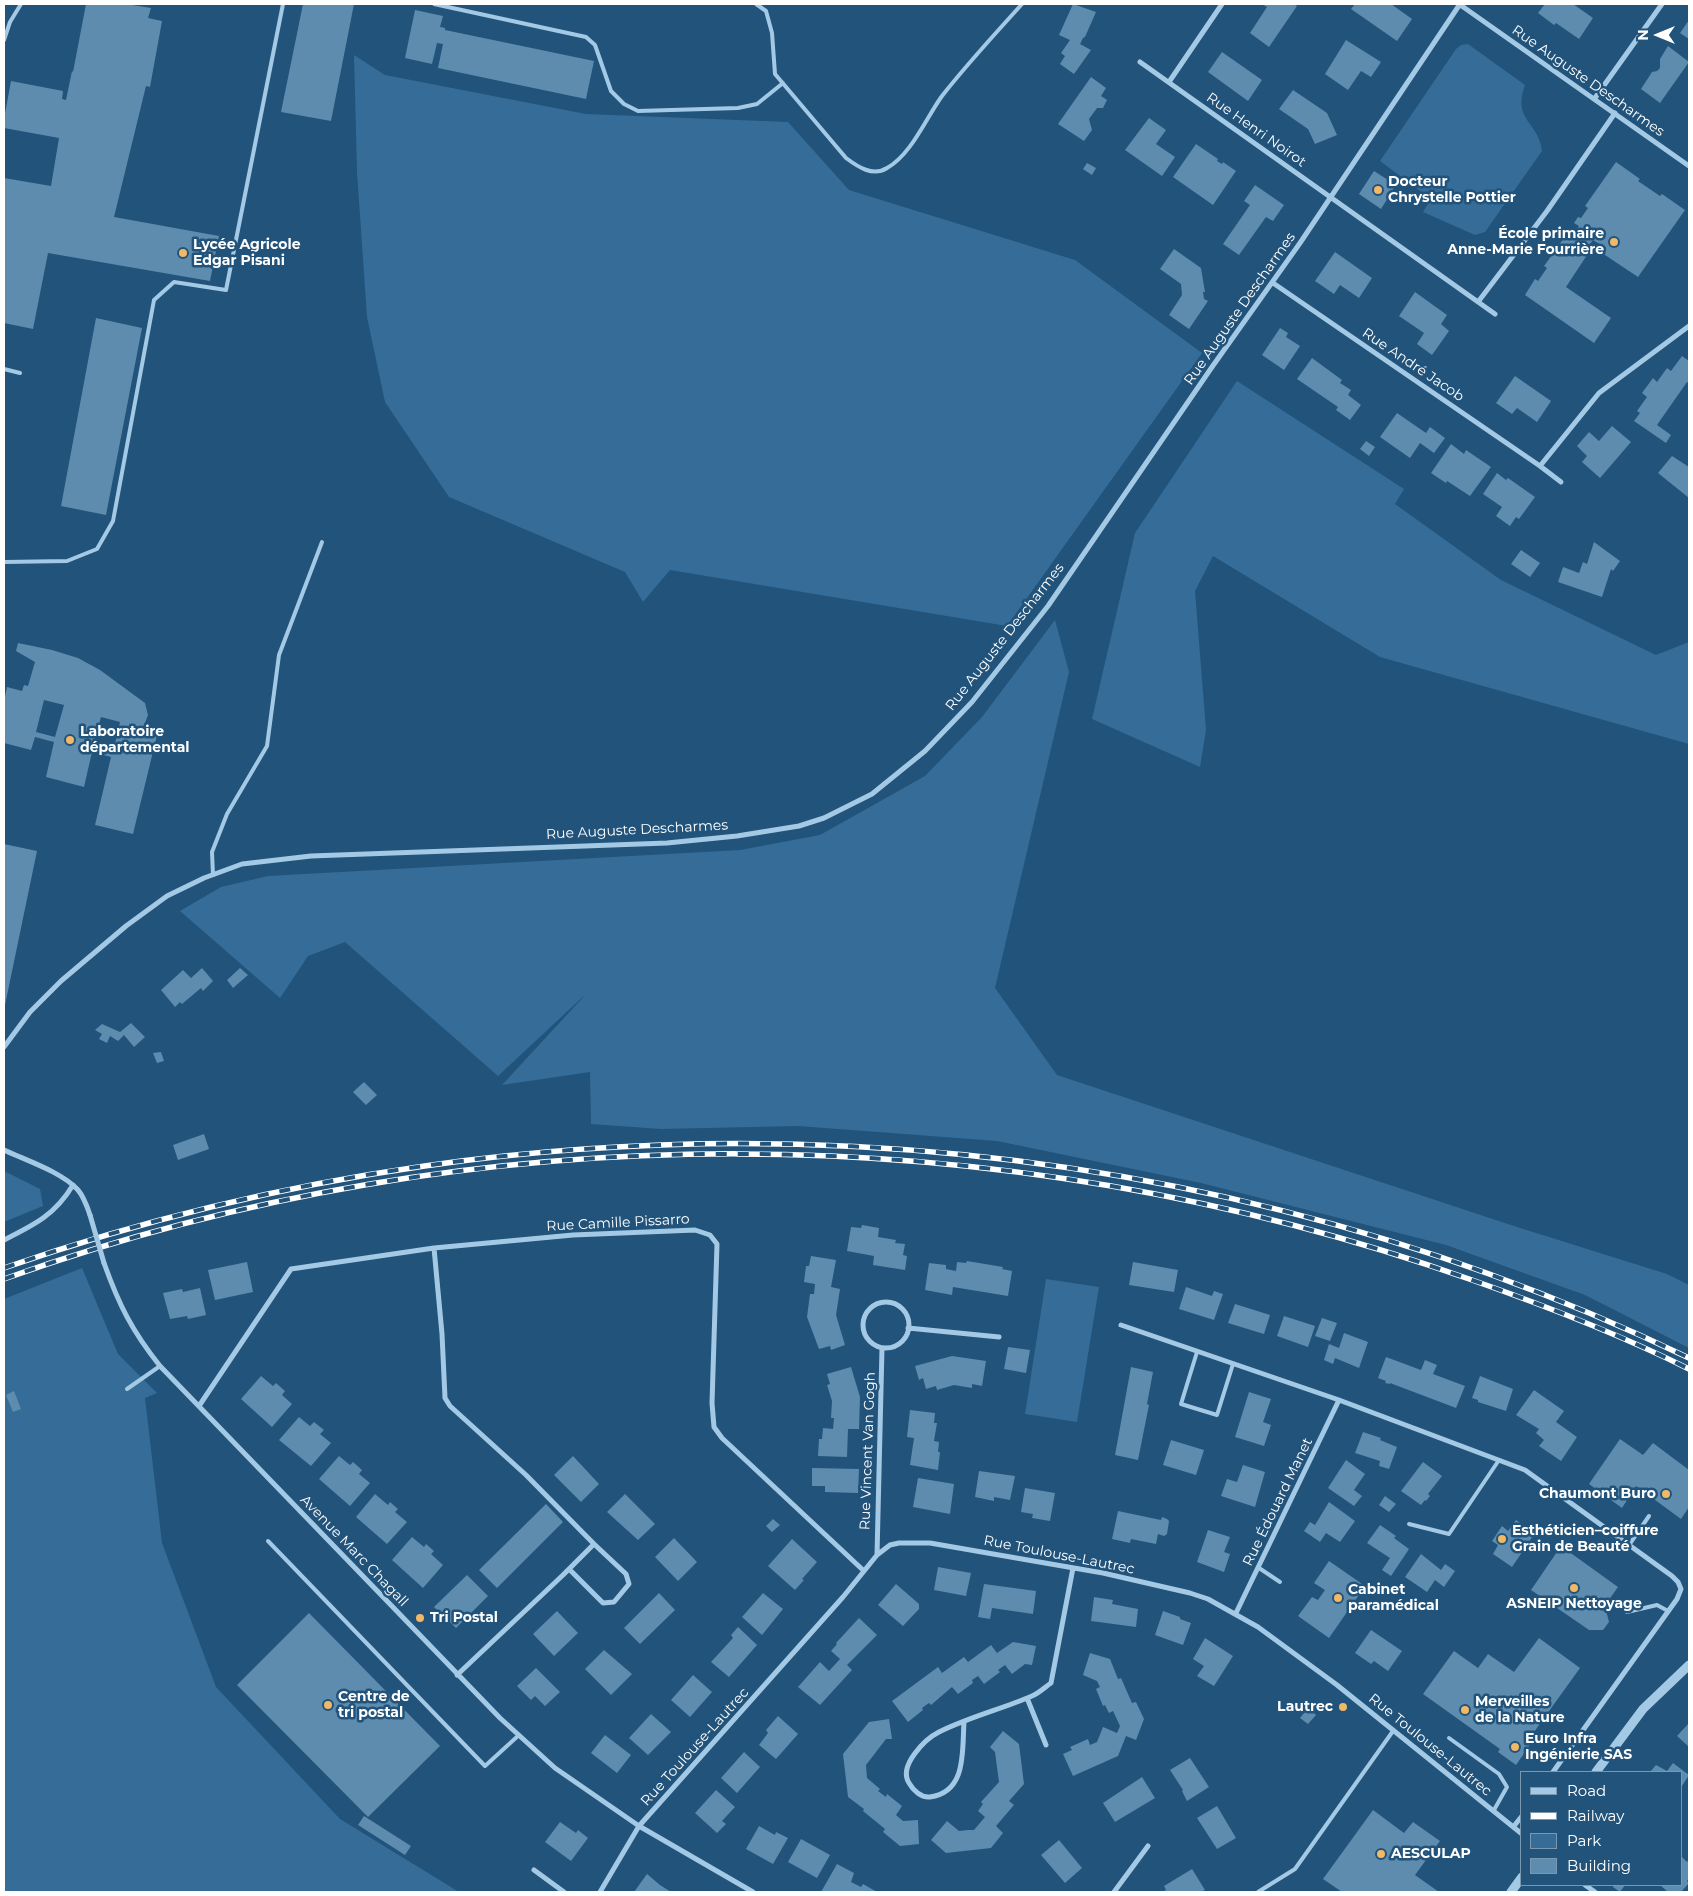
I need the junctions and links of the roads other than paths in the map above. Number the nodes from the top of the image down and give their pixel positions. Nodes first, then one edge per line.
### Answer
1 (20, 4) edge
2 (283, 4) edge
3 (434, 4) edge
4 (756, 4) edge
5 (1022, 4) edge
6 (1222, 4) edge
7 (1459, 4) edge
8 (1662, 4) edge
9 (4, 40) edge
10 (1140, 62) dead end
11 (1169, 82) junction
12 (783, 83) junction
13 (1595, 98) junction
14 (1616, 113) junction
15 (1689, 166) edge
16 (1331, 196) junction
17 (1273, 283) junction
18 (1478, 302) junction
19 (1495, 314) dead end
20 (1689, 326) edge
21 (4, 369) edge
22 (20, 373) dead end
23 (1540, 466) junction
24 (1561, 482) dead end
25 (322, 542) dead end
26 (4, 562) edge
27 (213, 874) junction
28 (4, 1047) edge
29 (4, 1150) edge
30 (73, 1185) junction
31 (4, 1240) edge
32 (434, 1248) junction
33 (1121, 1325) dead end
34 (908, 1328) junction
35 (999, 1337) dead end
36 (882, 1348) junction
37 (1197, 1352) junction
38 (1233, 1364) junction
39 (160, 1366) junction
40 (127, 1389) dead end
41 (1339, 1400) junction
42 (199, 1406) junction
43 (1499, 1460) junction
44 (1648, 1516) dead end
45 (1409, 1524) dead end
46 (268, 1541) dead end
47 (594, 1544) junction
48 (1629, 1545) junction
49 (877, 1555) junction
50 (1073, 1568) junction
51 (1259, 1568) junction
52 (568, 1569) junction
53 (864, 1571) junction
54 (1280, 1582) dead end
55 (1668, 1611) junction
56 (1627, 1612) dead end
57 (1236, 1613) junction
58 (1689, 1666) edge
59 (457, 1675) junction
60 (1027, 1698) junction
61 (964, 1722) junction
62 (1394, 1731) junction
63 (519, 1735) junction
64 (1449, 1738) dead end
65 (1046, 1745) dead end
66 (1554, 1771) edge
67 (1597, 1771) edge
68 (1494, 1810) junction
69 (1520, 1818) edge
70 (639, 1826) junction
71 (1514, 1826) junction
72 (1520, 1832) edge
73 (1148, 1846) dead end
74 (534, 1870) dead end
75 (1520, 1880) edge
76 (564, 1892) edge
77 (600, 1892) edge
78 (754, 1892) edge
79 (1114, 1892) edge
80 (1258, 1892) edge
81 (1511, 1892) edge

1 - 9 lane
2 - 26 lane
3 - 12 lane
4 - 12 lane
5 - 12 lane
6 - 11 street
7 - 13 street, Rue Auguste Descharmes
7 - 16 street, Rue Auguste Descharmes
8 - 13 street
10 - 11 street, Rue Henri Noirot
11 - 16 street, Rue Henri Noirot
13 - 14 street, Rue Auguste Descharmes
14 - 15 street, Rue Auguste Descharmes
14 - 18 street
16 - 17 street, Rue Auguste Descharmes
16 - 18 street, Rue Henri Noirot
17 - 23 street, Rue André Jacob
17 - 27 street, Rue Auguste Descharmes
18 - 19 street, Rue Henri Noirot
20 - 23 street
21 - 22 lane
23 - 24 street, Rue André Jacob
25 - 27 lane
27 - 28 street, Rue Auguste Descharmes
29 - 30 street
30 - 31 street
30 - 39 street, Avenue Marc Chagall, bridge
32 - 42 street, Rue Camille Pissarro
32 - 47 street
32 - 53 street, Rue Camille Pissarro
33 - 37 street
34 - 35 street
34 - 36 street
34 - 36 street
36 - 49 street, Rue Vincent Van Gogh
37 - 38 street
37 - 38 lane
38 - 41 street
39 - 40 lane
39 - 42 street, Avenue Marc Chagall
41 - 43 street
41 - 51 street, Rue Édouard Manet
42 - 59 street, Avenue Marc Chagall
43 - 45 lane
43 - 48 street
44 - 48 lane
46 - 63 lane
47 - 52 street
47 - 52 street
48 - 55 street
49 - 50 street, Rue Toulouse-Lautrec
49 - 53 street, Rue Toulouse-Lautrec
50 - 57 street, Rue Toulouse-Lautrec
50 - 60 street
51 - 54 lane
51 - 57 street, Rue Édouard Manet
52 - 59 street
53 - 70 street, Rue Toulouse-Lautrec
55 - 56 lane
55 - 66 street
57 - 62 street, Rue Toulouse-Lautrec
58 - 67 street
59 - 63 street, Avenue Marc Chagall
60 - 61 street
60 - 65 street
61 - 61 street
62 - 68 street, Rue Toulouse-Lautrec
62 - 80 lane
63 - 70 street, Avenue Marc Chagall
64 - 68 lane
68 - 71 street, Rue Toulouse-Lautrec
69 - 71 street
70 - 77 street, Rue Toulouse-Lautrec
70 - 78 street, Avenue Marc Chagall
71 - 72 street, Rue Toulouse-Lautrec
73 - 79 street
74 - 76 street
75 - 81 street

